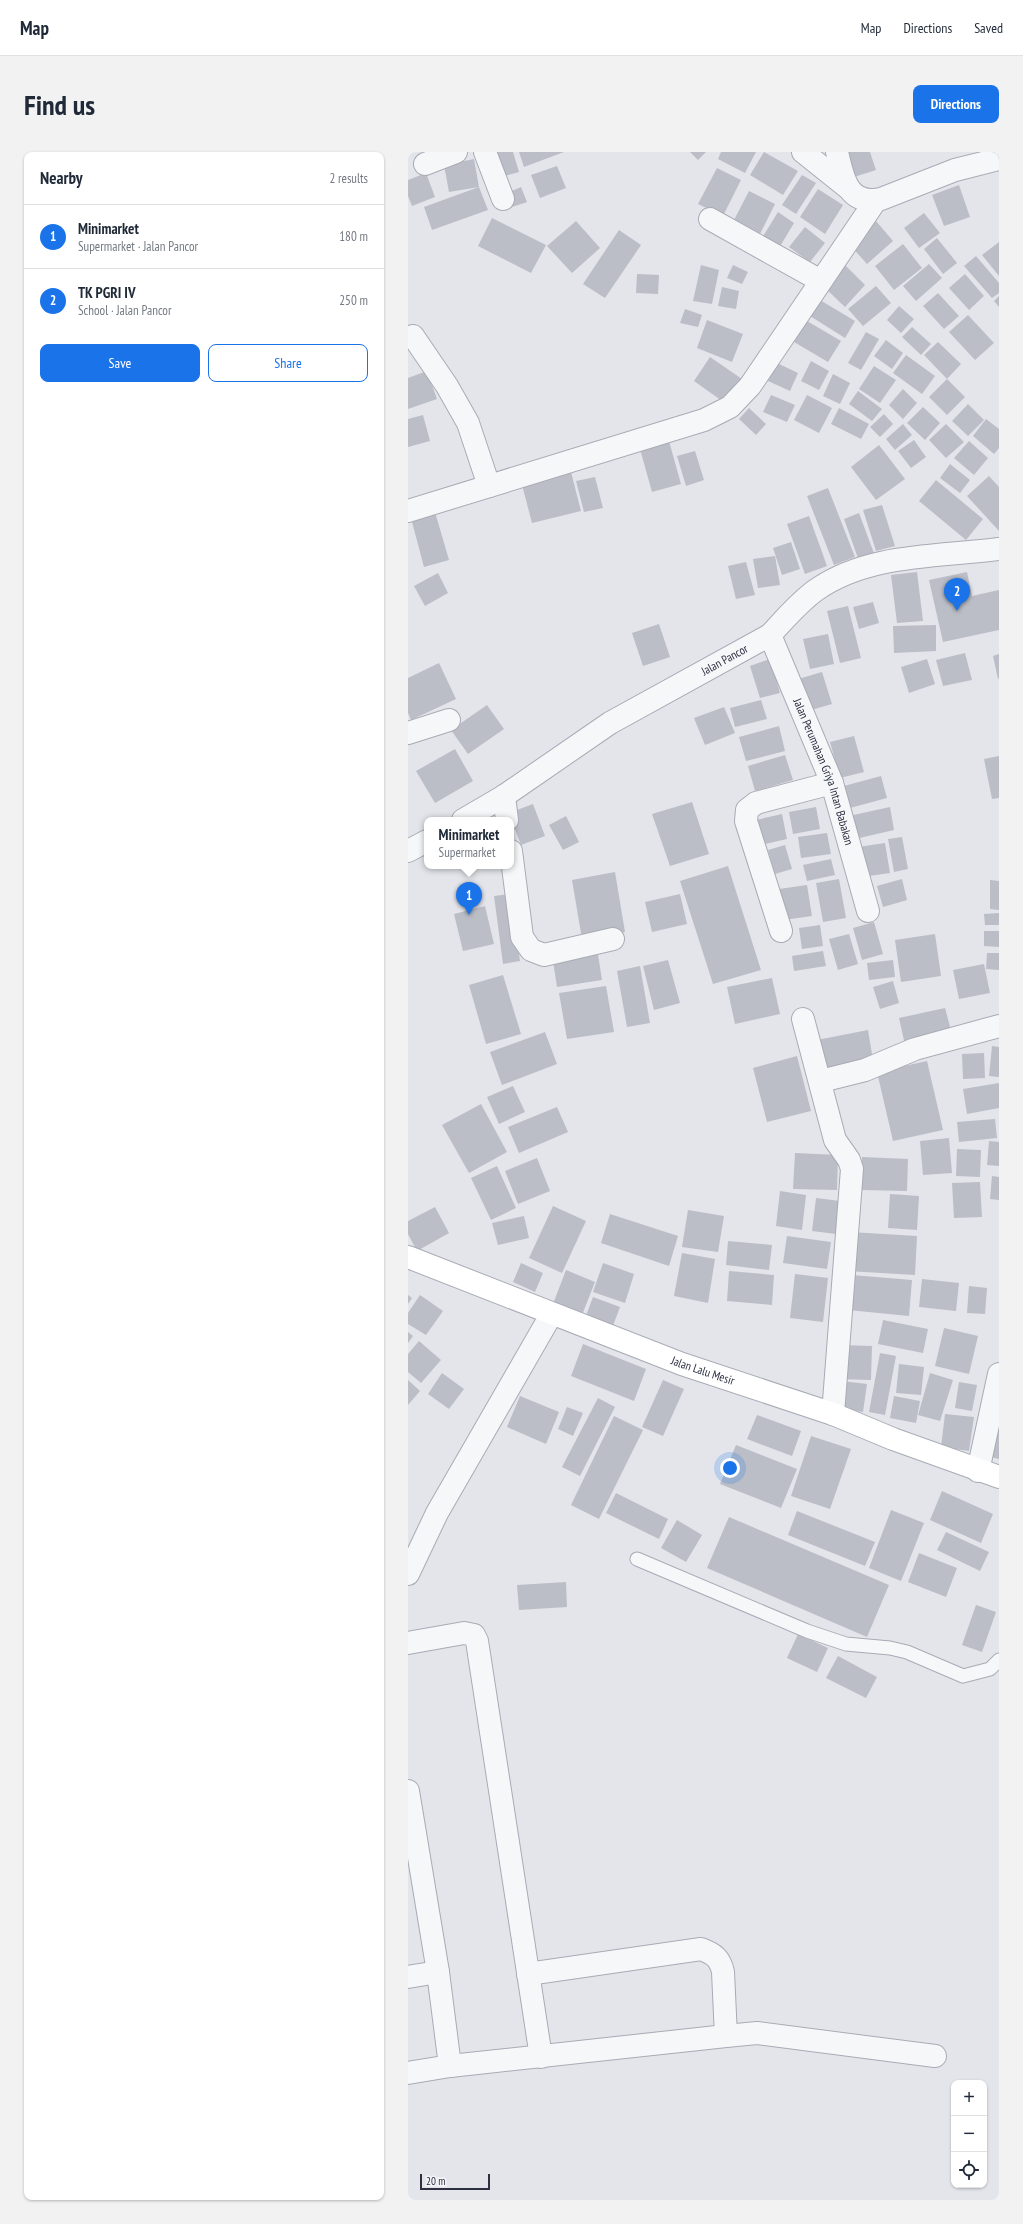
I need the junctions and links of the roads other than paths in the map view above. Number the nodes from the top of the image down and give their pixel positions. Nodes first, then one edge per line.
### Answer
1 (456, 152) edge
2 (485, 152) edge
3 (803, 152) edge
4 (837, 152) edge
5 (999, 159) edge
6 (425, 164) dead end
7 (848, 188) junction
8 (503, 199) dead end
9 (876, 200) junction
10 (710, 219) dead end
11 (821, 281) junction
12 (413, 336) dead end
13 (489, 486) junction
14 (408, 511) edge
15 (999, 549) edge
16 (770, 635) junction
17 (449, 720) dead end
18 (408, 733) edge
19 (832, 783) junction
20 (504, 796) junction
21 (468, 817) edge
22 (507, 817) edge
23 (424, 843) edge
24 (408, 851) edge
25 (513, 869) edge
26 (868, 911) dead end
27 (781, 931) dead end
28 (613, 939) dead end
29 (803, 1020) dead end
30 (999, 1026) edge
31 (821, 1081) junction
32 (408, 1257) edge
33 (551, 1315) junction
34 (999, 1374) edge
35 (833, 1414) junction
36 (978, 1471) junction
37 (999, 1477) edge
38 (637, 1559) dead end
39 (408, 1574) edge
40 (408, 1644) edge
41 (999, 1660) edge
42 (408, 1791) edge
43 (438, 1972) junction
44 (528, 1974) junction
45 (408, 1977) edge
46 (726, 2036) junction
47 (936, 2056) dead end
48 (541, 2057) junction
49 (450, 2066) junction
50 (408, 2073) edge

1 - 6 street
2 - 8 street
3 - 7 street
4 - 7 street
5 - 9 street
7 - 9 street
9 - 11 street
10 - 11 street
11 - 13 street
12 - 13 street
13 - 14 street
15 - 16 street, Jalan Pancor
16 - 19 street, Jalan Perumahan Griya Intan Babakan
16 - 20 street, Jalan Pancor
17 - 18 street
19 - 26 street, Jalan Perumahan Griya Intan Babakan
19 - 27 street
20 - 21 street, Jalan Pancor
20 - 22 street
23 - 24 street
25 - 28 street
29 - 31 street
30 - 31 street
31 - 35 street
32 - 33 street, Jalan Lalu Mesir
33 - 35 street, Jalan Lalu Mesir
33 - 39 street
34 - 36 street
35 - 36 street, Jalan Lalu Mesir
36 - 37 street, Jalan Lalu Mesir
38 - 41 lane
40 - 44 street
42 - 43 street
43 - 45 street
43 - 49 street
44 - 46 street
44 - 48 street
46 - 47 street
46 - 48 street
48 - 49 street
49 - 50 street

